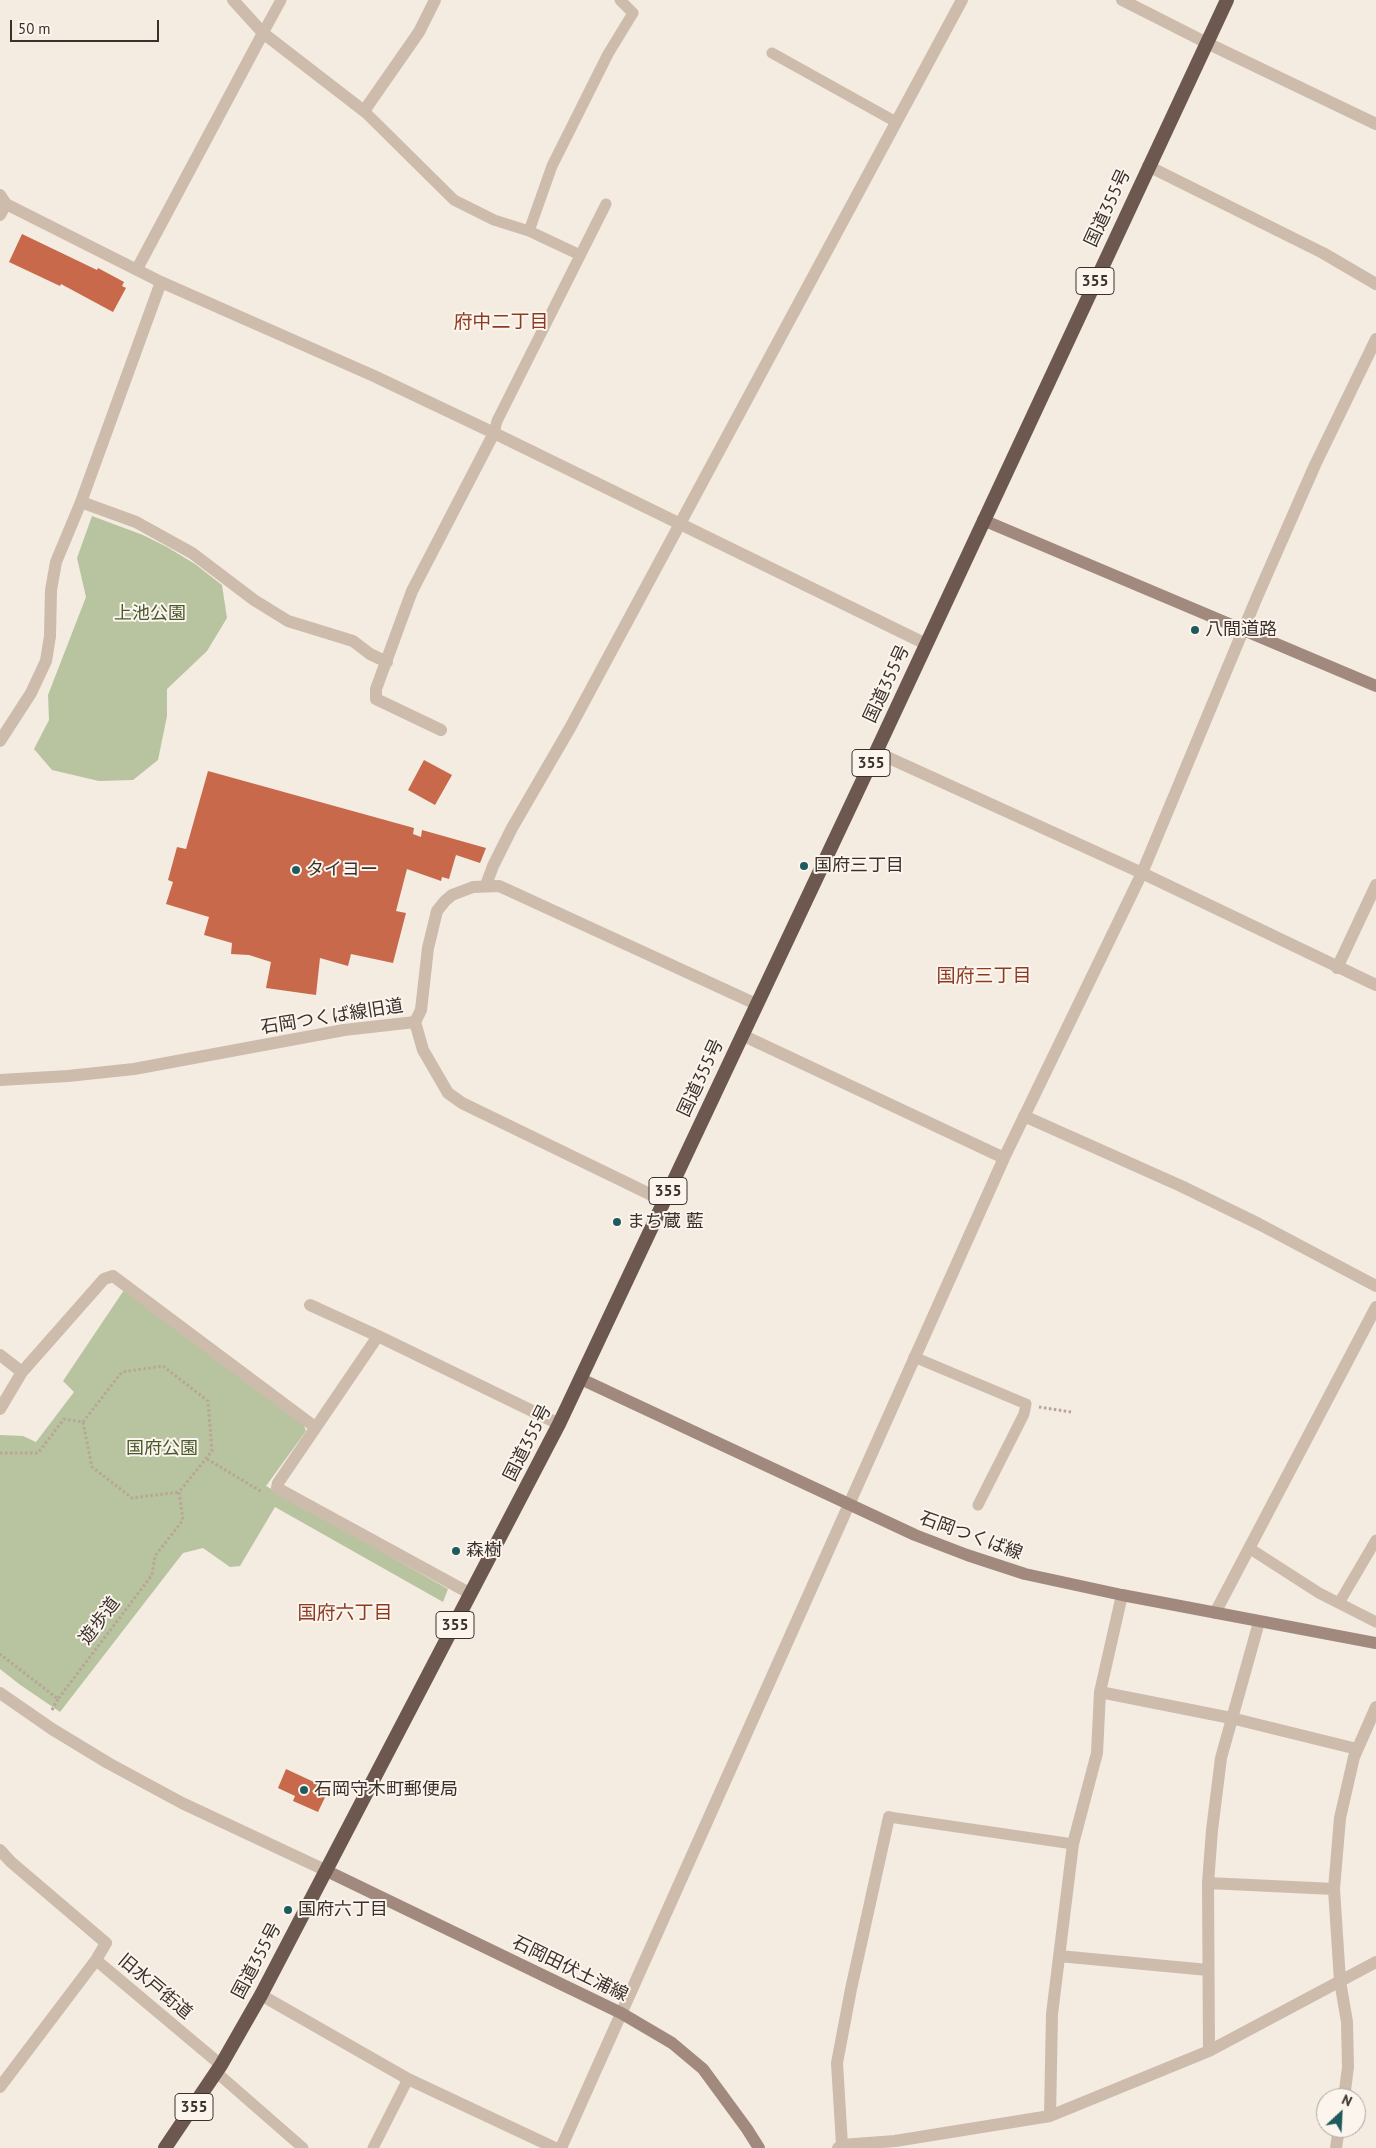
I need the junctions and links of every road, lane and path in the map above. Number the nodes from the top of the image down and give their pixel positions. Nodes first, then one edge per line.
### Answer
1 (233, 0) edge
2 (281, 0) edge
3 (434, 0) edge
4 (620, 0) edge
5 (962, 0) edge
6 (1122, 0) edge
7 (1227, 0) edge
8 (263, 33) junction
9 (1206, 43) junction
10 (772, 53) dead end
11 (364, 111) junction
12 (896, 122) junction
13 (1376, 124) edge
14 (1148, 166) junction
15 (606, 204) dead end
16 (2, 205) edge
17 (528, 231) junction
18 (580, 254) junction
19 (137, 269) junction
20 (161, 282) junction
21 (1376, 284) edge
22 (1376, 339) edge
23 (494, 433) junction
24 (81, 502) junction
25 (984, 520) junction
26 (680, 525) junction
27 (1243, 630) junction
28 (926, 644) junction
29 (387, 662) junction
30 (1376, 686) edge
31 (440, 730) dead end
32 (0, 741) edge
33 (876, 752) junction
34 (1142, 873) junction
35 (486, 885) junction
36 (1376, 885) edge
37 (1338, 968) junction
38 (1376, 985) edge
39 (756, 1004) junction
40 (415, 1022) junction
41 (742, 1035) junction
42 (0, 1080) edge
43 (1024, 1116) junction
44 (1004, 1158) junction
45 (664, 1201) junction
46 (1376, 1286) edge
47 (310, 1305) dead end
48 (1376, 1307) edge
49 (378, 1336) junction
50 (0, 1355) edge
51 (914, 1357) junction
52 (22, 1372) junction
53 (581, 1379) junction
54 (1026, 1404) junction
55 (0, 1409) edge
56 (1071, 1412) dead end
57 (83, 1422) junction
58 (559, 1424) junction
59 (315, 1427) junction
60 (0, 1453) edge
61 (180, 1492) junction
62 (850, 1505) junction
63 (978, 1505) dead end
64 (1376, 1540) edge
65 (1249, 1548) junction
66 (471, 1594) junction
67 (1122, 1595) junction
68 (1339, 1603) junction
69 (1215, 1613) junction
70 (1259, 1622) junction
71 (1376, 1622) edge
72 (1376, 1644) edge
73 (0, 1654) edge
74 (1100, 1692) junction
75 (0, 1693) edge
76 (58, 1699) junction
77 (1376, 1707) edge
78 (51, 1711) dead end
79 (1232, 1718) junction
80 (1357, 1750) junction
81 (889, 1817) joint
82 (1073, 1844) junction
83 (0, 1850) edge
84 (327, 1871) junction
85 (1208, 1883) junction
86 (1334, 1889) junction
87 (1059, 1956) junction
88 (96, 1960) junction
89 (1376, 1962) edge
90 (1208, 1970) junction
91 (1340, 1981) junction
92 (261, 1995) junction
93 (621, 2013) junction
94 (1209, 2051) junction
95 (218, 2068) junction
96 (408, 2079) junction
97 (0, 2087) edge
98 (1345, 2088) edge
99 (1050, 2116) junction
100 (840, 2146) edge
101 (165, 2148) edge
102 (304, 2148) edge
103 (373, 2148) edge
104 (555, 2148) edge
105 (561, 2148) edge
106 (759, 2148) edge

1 - 8 street
2 - 8 lane
3 - 11 street
4 - 17 lane
5 - 12 street
6 - 9 street
7 - 9 highway, 国道355号 / 355
8 - 11 street
8 - 19 street
9 - 13 street
9 - 14 highway, 国道355号 / 355
10 - 12 lane
11 - 17 lane
12 - 26 street
14 - 21 street
14 - 25 highway, 国道355号 / 355
15 - 18 lane
16 - 19 street
17 - 18 lane
18 - 23 lane
19 - 20 street
20 - 23 street
20 - 24 street
22 - 27 street
23 - 26 street
23 - 29 street
24 - 29 street
24 - 32 street
25 - 27 main road
25 - 28 highway, 国道355号 / 355
26 - 28 street
26 - 35 street
27 - 30 main road
27 - 34 street
28 - 33 highway, 国道355号 / 355
29 - 31 street
33 - 34 street
33 - 39 highway, 国道355号 / 355
34 - 37 street
34 - 43 street
35 - 39 street, 石岡つくば線旧道
35 - 40 street, 石岡つくば線旧道
36 - 37 street
37 - 38 street
39 - 41 highway, 国道355号 / 355
40 - 42 street, 石岡つくば線旧道
40 - 45 street
41 - 44 street
41 - 45 highway, 国道355号 / 355
43 - 44 street
43 - 46 street
44 - 51 street
45 - 53 highway, 国道355号 / 355
47 - 49 street
48 - 65 street
49 - 58 street
49 - 59 street
50 - 52 street
51 - 54 lane
51 - 62 street
52 - 55 street
52 - 59 street
53 - 58 highway, 国道355号 / 355
53 - 62 main road, 石岡つくば線
54 - 56 path
54 - 63 lane
57 - 60 path
57 - 61 path
57 - 61 path
58 - 66 highway, 国道355号 / 355
59 - 66 street
61 - 76 path, 遊歩道
62 - 67 main road, 石岡つくば線
62 - 93 street
64 - 68 lane
65 - 68 lane
65 - 69 street
66 - 84 highway, 国道355号 / 355
67 - 69 main road, 石岡つくば線
67 - 74 street
68 - 71 lane
69 - 70 main road, 石岡つくば線
70 - 72 main road, 石岡つくば線
70 - 79 street
73 - 76 path
74 - 79 street
74 - 82 street
75 - 84 street
76 - 78 path, 遊歩道
77 - 80 street
79 - 80 street
79 - 85 street
80 - 86 street
81 - 82 lane
81 - 100 street
82 - 87 street
83 - 88 street
84 - 92 highway, 国道355号 / 355
84 - 93 main road, 石岡田伏土浦線
85 - 86 street
85 - 90 street
86 - 91 street
87 - 90 street
87 - 99 street
88 - 95 street, 旧水戸街道
88 - 97 street, 旧水戸街道
89 - 91 street
90 - 94 street
91 - 94 street
91 - 98 street
92 - 95 highway, 国道355号 / 355
92 - 96 street
93 - 105 street
93 - 106 main road, 石岡田伏土浦線
94 - 99 street
95 - 101 highway, 国道355号 / 355
95 - 102 lane
96 - 103 lane
96 - 104 street
99 - 100 street

